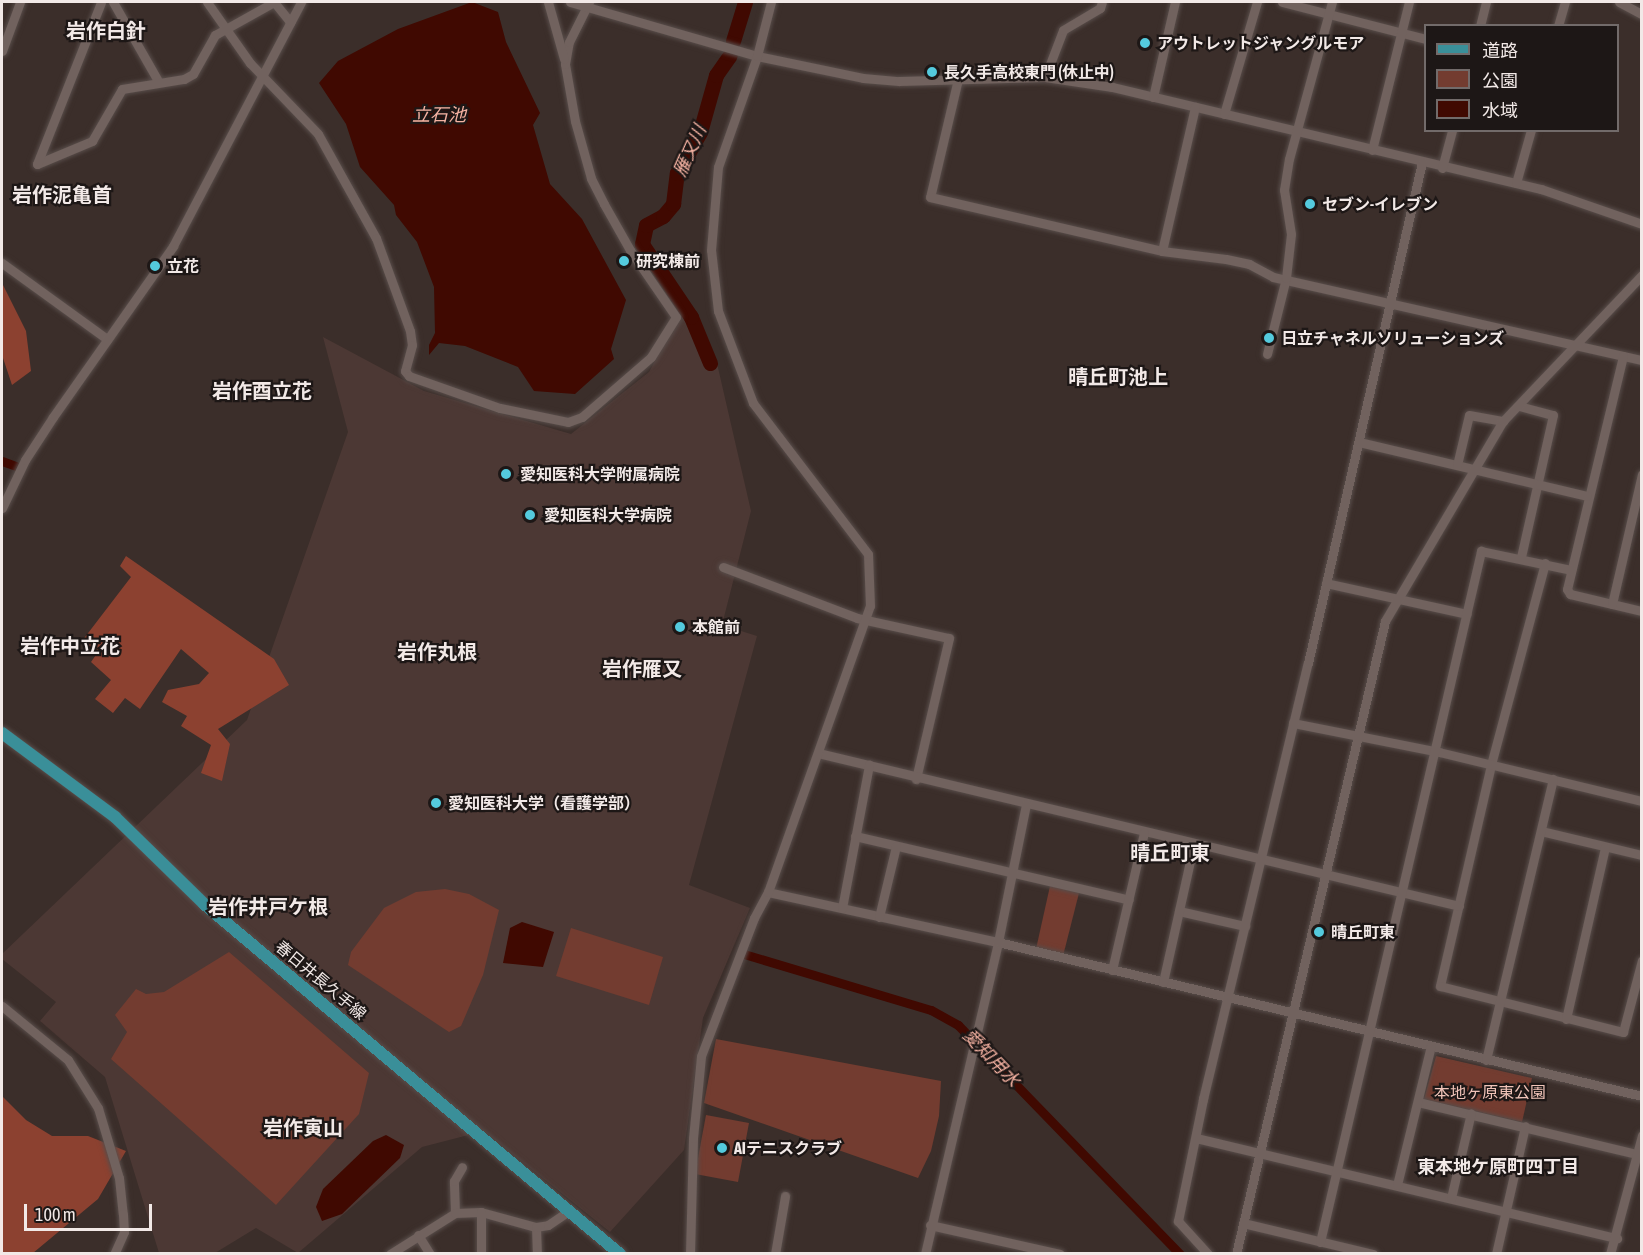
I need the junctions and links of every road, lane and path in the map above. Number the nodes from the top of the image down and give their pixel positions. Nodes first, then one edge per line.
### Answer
1 (20, 2) edge
2 (101, 2) edge
3 (112, 2) edge
4 (207, 2) edge
5 (274, 2) edge
6 (301, 2) edge
7 (548, 2) edge
8 (570, 2) edge
9 (771, 2) edge
10 (1102, 2) edge
11 (1175, 2) edge
12 (1257, 2) edge
13 (1282, 2) edge
14 (1332, 2) edge
15 (1409, 2) edge
16 (1486, 2) edge
17 (1564, 2) edge
18 (1619, 2) edge
19 (587, 4) edge
20 (1329, 14) junction
21 (1641, 14) edge
22 (290, 22) junction
23 (1480, 24) edge
24 (1558, 24) edge
25 (224, 30) junction
26 (1401, 32) junction
27 (1424, 39) edge
28 (2, 51) edge
29 (757, 56) junction
30 (565, 64) junction
31 (262, 76) junction
32 (1045, 77) junction
33 (958, 79) junction
34 (158, 81) junction
35 (1153, 97) junction
36 (1195, 107) junction
37 (1224, 114) junction
38 (1298, 132) junction
39 (1451, 132) edge
40 (1529, 132) edge
41 (1372, 150) junction
42 (1422, 162) junction
43 (1442, 168) junction
44 (1516, 183) junction
45 (1641, 224) edge
46 (1162, 251) junction
47 (2, 263) edge
48 (1641, 275) edge
49 (1286, 278) junction
50 (716, 296) junction
51 (726, 296) dead end
52 (1392, 304) junction
53 (107, 339) junction
54 (1577, 346) junction
55 (1267, 354) dead end
56 (1623, 356) junction
57 (1641, 360) edge
58 (1519, 406) junction
59 (1503, 421) junction
60 (1359, 442) junction
61 (1456, 465) junction
62 (1476, 470) junction
63 (1641, 474) edge
64 (1536, 484) junction
65 (1587, 496) junction
66 (2, 508) edge
67 (1521, 557) junction
68 (1545, 563) junction
69 (723, 567) dead end
70 (1571, 570) junction
71 (1326, 583) junction
72 (1399, 600) junction
73 (1612, 604) junction
74 (1641, 611) edge
75 (1467, 614) junction
76 (867, 620) junction
77 (1293, 723) junction
78 (2, 733) edge
79 (1359, 738) junction
80 (818, 753) junction
81 (1434, 753) junction
82 (869, 765) junction
83 (1491, 765) junction
84 (916, 779) junction
85 (1553, 779) junction
86 (1641, 801) edge
87 (1026, 804) junction
88 (1541, 831) junction
89 (1144, 833) junction
90 (855, 836) junction
91 (1194, 843) junction
92 (896, 846) junction
93 (1605, 847) junction
94 (1641, 855) edge
95 (1260, 860) junction
96 (1013, 872) junction
97 (1325, 876) junction
98 (768, 892) junction
99 (1401, 892) junction
100 (1129, 900) junction
101 (1459, 906) junction
102 (842, 908) junction
103 (1179, 911) junction
104 (879, 916) junction
105 (1245, 926) junction
106 (998, 942) junction
107 (1641, 960) edge
108 (1112, 970) junction
109 (1163, 982) junction
110 (1228, 997) junction
111 (1499, 1004) junction
112 (2, 1006) edge
113 (1292, 1014) junction
114 (1566, 1019) junction
115 (1369, 1031) junction
116 (1431, 1046) junction
117 (1486, 1060) junction
118 (1641, 1096) edge
119 (1418, 1102) junction
120 (1471, 1113) junction
121 (1525, 1126) junction
122 (1641, 1135) edge
123 (1196, 1138) junction
124 (1257, 1154) junction
125 (1636, 1154) junction
126 (462, 1167) dead end
127 (1337, 1172) junction
128 (1397, 1185) junction
129 (785, 1196) dead end
130 (1451, 1198) junction
131 (569, 1211) junction
132 (481, 1212) junction
133 (1506, 1212) junction
134 (455, 1213) junction
135 (1243, 1223) junction
136 (930, 1225) junction
137 (536, 1227) junction
138 (418, 1235) junction
139 (1617, 1238) junction
140 (1320, 1242) junction
141 (114, 1254) edge
142 (390, 1254) edge
143 (430, 1254) edge
144 (481, 1254) edge
145 (537, 1254) edge
146 (620, 1254) edge
147 (690, 1254) edge
148 (775, 1254) edge
149 (925, 1254) edge
150 (1059, 1254) edge
151 (1208, 1254) edge
152 (1236, 1254) edge
153 (1373, 1254) edge
154 (1496, 1254) edge
155 (1610, 1254) edge

1 - 28 street
2 - 34 street
3 - 34 street
4 - 25 street
5 - 22 street
5 - 25 street
6 - 22 street
7 - 30 street
8 - 19 street
9 - 29 street
10 - 32 street
11 - 35 street
12 - 37 street
13 - 20 street
14 - 20 street
15 - 26 street
16 - 23 street
17 - 24 street
18 - 21 street
19 - 29 street
19 - 30 street
20 - 26 street
20 - 38 street
22 - 31 street
25 - 31 street
25 - 34 street
26 - 27 street
26 - 41 street
29 - 33 street
29 - 50 street
30 - 31 street
31 - 53 street
32 - 33 street
32 - 35 street
33 - 46 street
35 - 36 street
36 - 37 street
36 - 46 street
37 - 38 street
38 - 41 street
38 - 49 street
39 - 43 street
40 - 44 street
41 - 42 street
42 - 43 street
42 - 52 street
43 - 44 street
44 - 45 street
46 - 49 street
47 - 53 street
48 - 54 street
49 - 52 street
49 - 55 street
50 - 51 street
50 - 76 street
52 - 54 street
52 - 60 street
53 - 66 street
54 - 56 street
54 - 58 street
56 - 57 street
56 - 65 street
58 - 59 street
58 - 64 street
59 - 61 street
59 - 62 street
60 - 61 street
60 - 71 street
61 - 62 street
62 - 64 street
62 - 72 street
63 - 73 street
64 - 65 street
64 - 67 street
65 - 70 street
67 - 68 street
67 - 75 street
68 - 70 street
68 - 83 street
69 - 76 street
70 - 73 street
71 - 72 street
71 - 77 street
72 - 75 street
72 - 79 street
73 - 74 street
75 - 81 street
76 - 80 street
76 - 84 street
77 - 79 street
77 - 95 street
78 - 131 main road, 春日井長久手線
79 - 81 street
79 - 97 street
80 - 82 street
80 - 98 street
81 - 83 street
81 - 99 street
82 - 84 street
82 - 90 street
83 - 85 street
83 - 101 street
84 - 87 street
85 - 86 street
85 - 88 street
87 - 89 street
87 - 96 street
88 - 93 street
88 - 111 street
89 - 91 street
89 - 100 street
90 - 92 street
90 - 102 street
91 - 95 street
91 - 103 street
92 - 96 street
92 - 104 street
93 - 94 street
93 - 114 street
95 - 97 street
95 - 105 street
96 - 100 street
96 - 106 street
97 - 99 street
97 - 113 street
98 - 102 street
98 - 147 street
99 - 101 street
99 - 115 street
100 - 108 street
101 - 111 street
102 - 104 street
103 - 105 street
103 - 109 street
104 - 106 street
105 - 110 street
106 - 108 street
106 - 136 street
107 - 114 street
108 - 109 street
109 - 110 street
110 - 113 street
110 - 123 street
111 - 114 street
111 - 117 street
112 - 141 street
113 - 115 street
113 - 124 street
115 - 116 street
115 - 127 street
116 - 117 street
116 - 119 street
117 - 118 street
119 - 120 street
119 - 128 street
120 - 121 street
120 - 130 street
121 - 125 street
121 - 133 street
122 - 125 street
123 - 124 street
123 - 151 street
124 - 127 street
124 - 135 street
125 - 139 street
126 - 134 street
127 - 128 street
127 - 140 street
128 - 130 street
129 - 148 street
130 - 133 street
131 - 137 street
131 - 146 main road, 春日井長久手線
132 - 134 street
132 - 137 street
132 - 144 street
133 - 139 street
133 - 154 street
134 - 138 street
135 - 140 street
135 - 152 street
136 - 149 street
136 - 150 street
137 - 145 street
138 - 142 street
138 - 143 street
139 - 155 street
140 - 153 street

